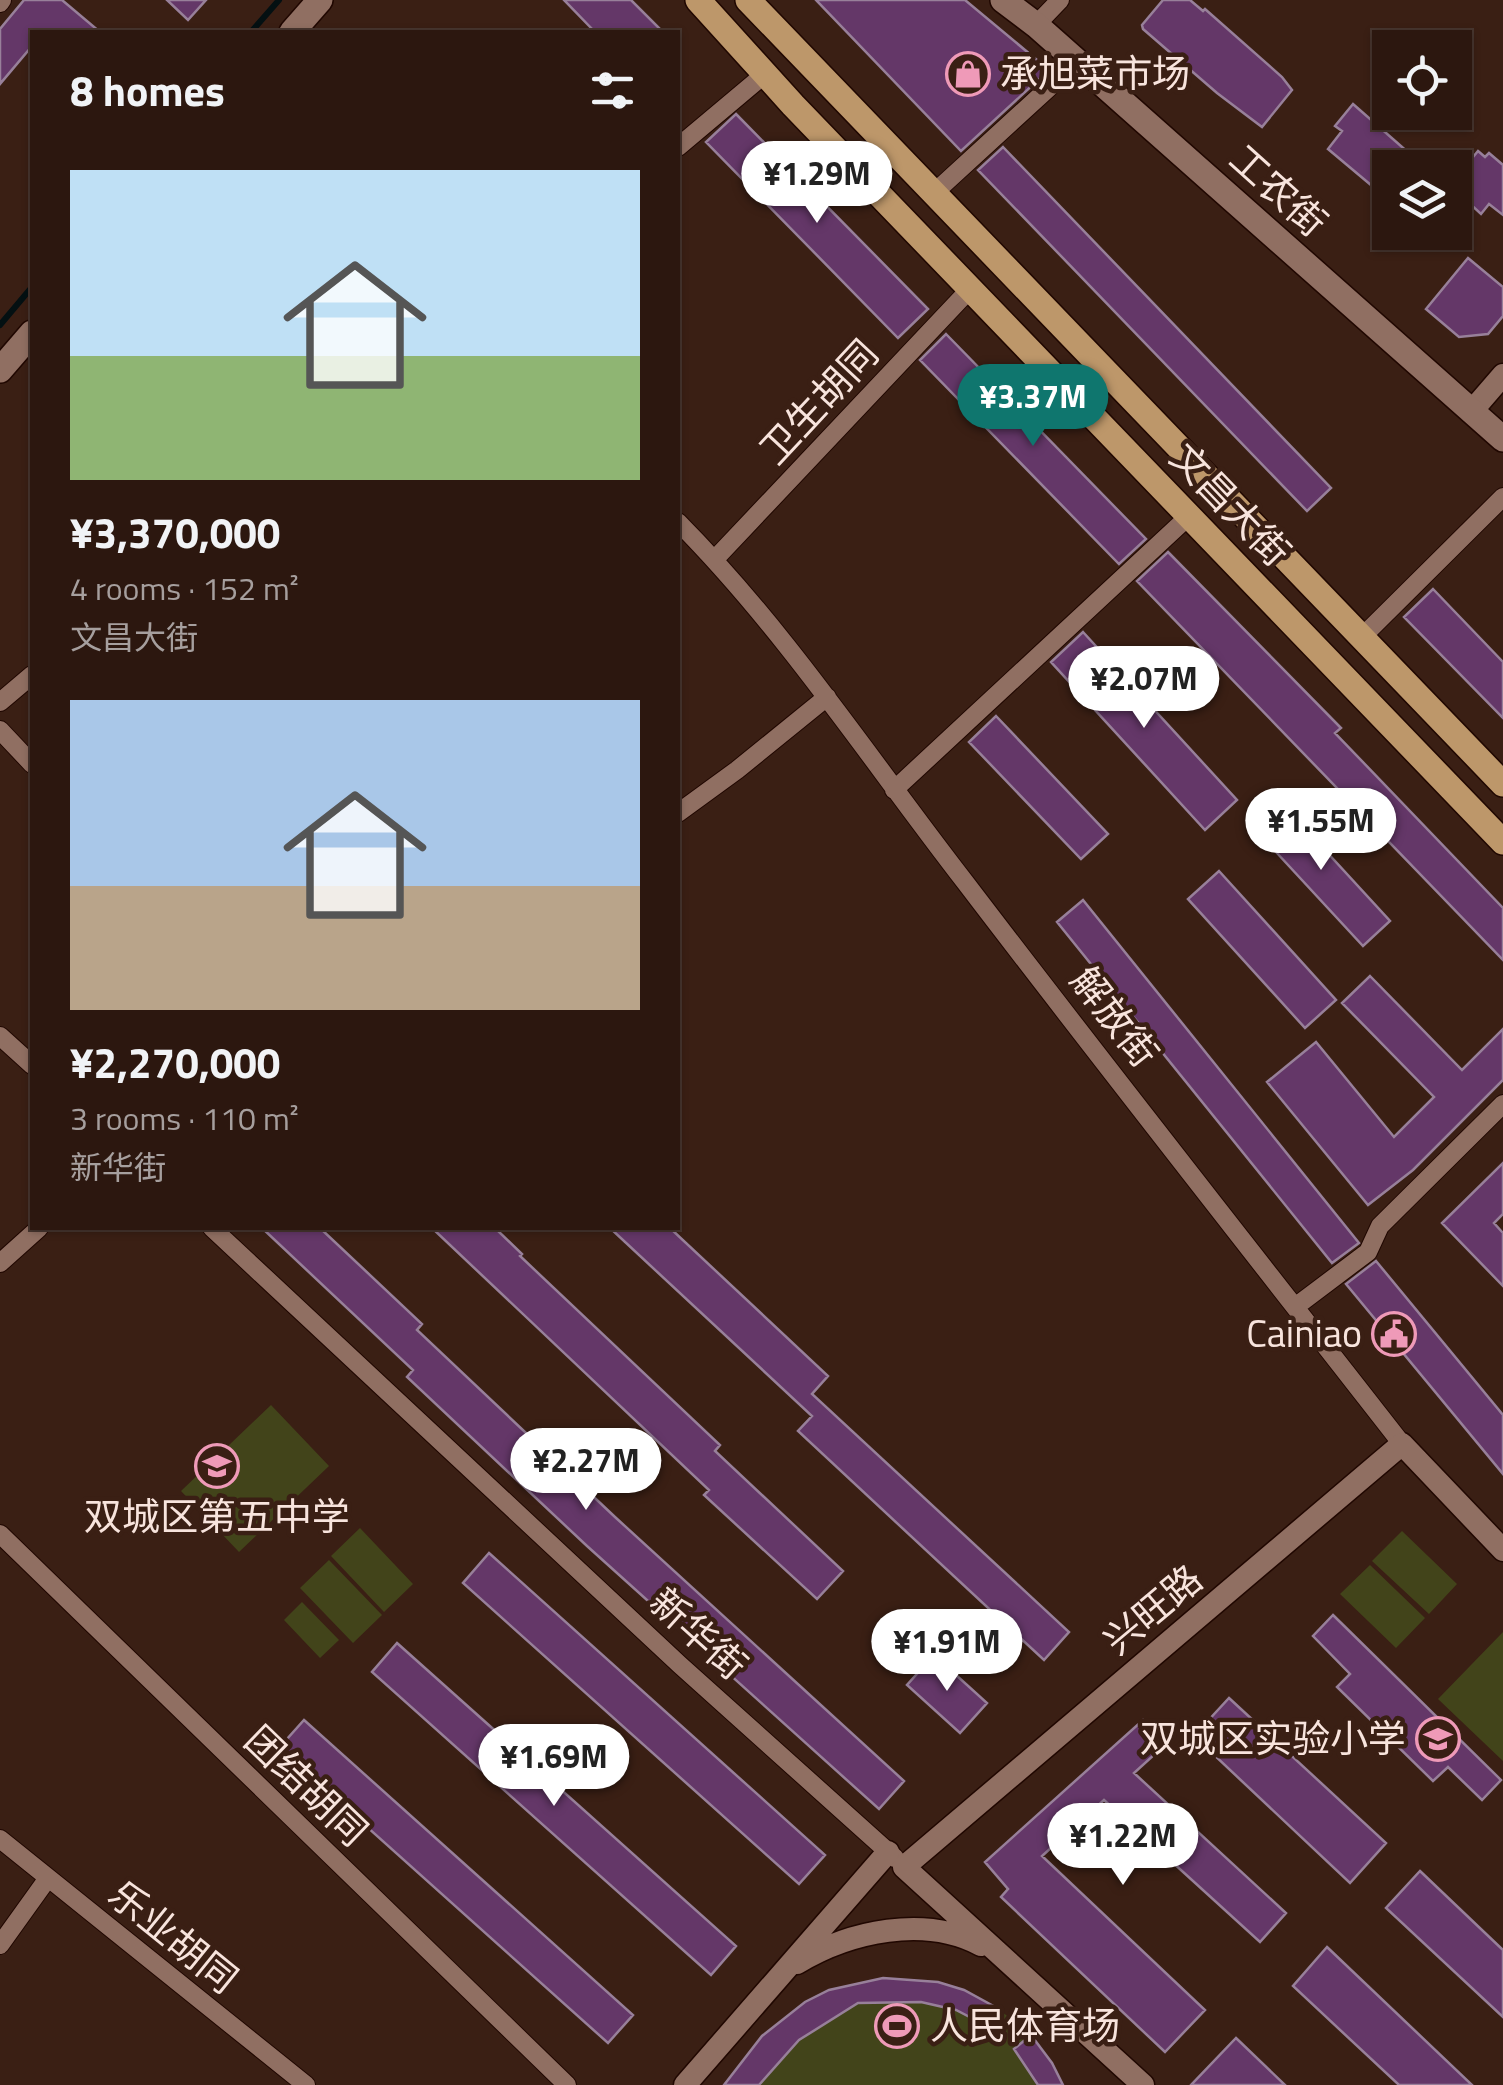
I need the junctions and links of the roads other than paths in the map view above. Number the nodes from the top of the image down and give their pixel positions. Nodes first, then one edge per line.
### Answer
1 (320, 0) edge
2 (698, 0) edge
3 (720, 0) edge
4 (748, 0) edge
5 (1003, 0) edge
6 (1060, 0) edge
7 (1036, 25) junction
8 (294, 30) edge
9 (1076, 62) junction
10 (765, 74) junction
11 (793, 106) junction
12 (680, 146) edge
13 (934, 193) junction
14 (970, 289) junction
15 (30, 335) edge
16 (0, 370) edge
17 (1503, 375) edge
18 (1470, 412) junction
19 (1503, 439) edge
20 (1503, 496) edge
21 (1189, 516) junction
22 (680, 524) edge
23 (715, 559) junction
24 (1362, 637) junction
25 (30, 677) edge
26 (827, 697) junction
27 (0, 702) edge
28 (0, 730) edge
29 (30, 762) edge
30 (1503, 784) edge
31 (894, 790) junction
32 (680, 812) edge
33 (1503, 842) edge
34 (0, 1036) edge
35 (30, 1063) edge
36 (1503, 1104) edge
37 (37, 1230) edge
38 (214, 1230) edge
39 (0, 1263) edge
40 (1295, 1307) junction
41 (1402, 1444) junction
42 (0, 1534) edge
43 (1503, 1550) edge
44 (0, 1839) edge
45 (896, 1859) junction
46 (48, 1878) junction
47 (0, 1945) edge
48 (1004, 1958) junction
49 (778, 1976) junction
50 (306, 2085) edge
51 (567, 2085) edge
52 (685, 2085) edge
53 (1143, 2085) edge

1 - 8 main road
2 - 10 main road, 文昌大街
3 - 11 main road
4 - 13 main road, 文昌大街
5 - 7 main road, 工农街
6 - 7 street
7 - 9 main road, 工农街
9 - 13 street
9 - 18 main road, 工农街
10 - 11 main road, 文昌大街
10 - 12 street
11 - 14 main road, 文昌大街
13 - 24 main road, 文昌大街
14 - 21 main road, 文昌大街
14 - 23 street, 卫生胡同
15 - 16 main road
17 - 18 street
18 - 19 main road, 工农街
20 - 24 street
21 - 31 street
21 - 33 main road, 文昌大街
22 - 23 street, 解放街
23 - 26 street, 解放街
24 - 30 main road, 文昌大街
25 - 27 street
26 - 31 street, 解放街
26 - 32 street
28 - 29 street
31 - 40 street, 解放街
34 - 35 street
36 - 40 street
37 - 39 street
38 - 45 street, 新华街
40 - 41 street, 解放街
41 - 43 street, 解放街
41 - 45 street, 兴旺路
42 - 51 street, 团结胡同
44 - 46 street, 乐业胡同
45 - 48 street, 新华街
45 - 49 street, 兴旺路
46 - 47 street
46 - 50 street, 乐业胡同
48 - 49 street
48 - 53 street, 新华街
49 - 52 street, 兴旺路

